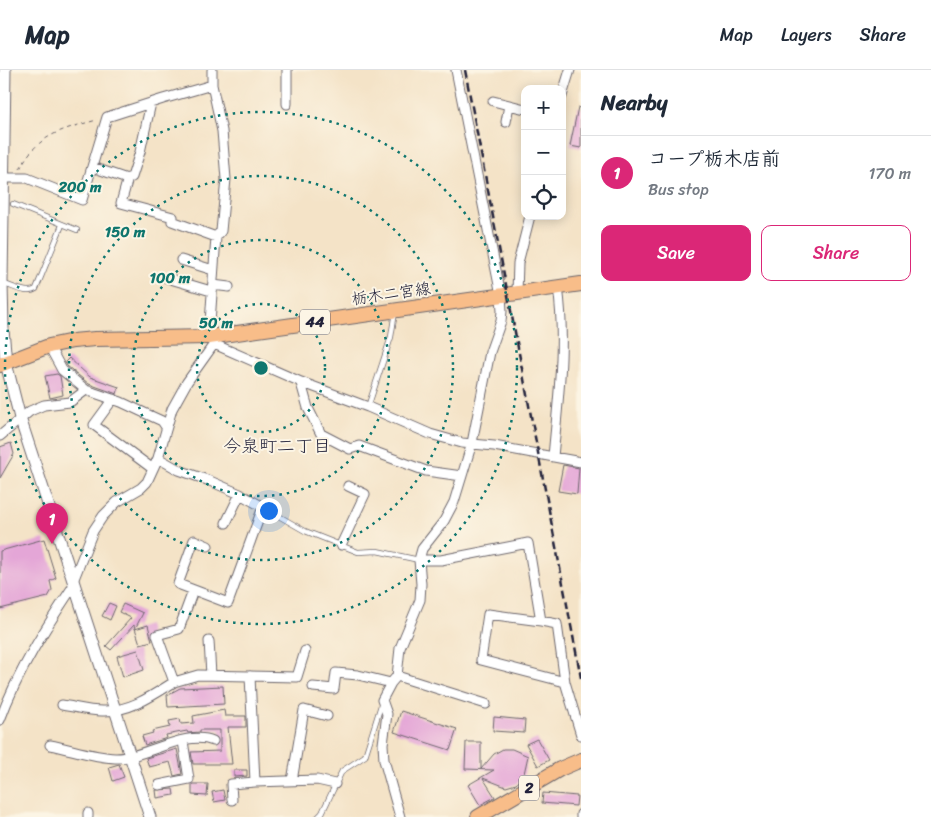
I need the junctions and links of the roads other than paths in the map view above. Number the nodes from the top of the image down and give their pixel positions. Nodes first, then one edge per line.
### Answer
1 (5, 70) edge
2 (212, 70) edge
3 (287, 70) edge
4 (456, 70) edge
5 (570, 70) edge
6 (212, 85) junction
7 (565, 85) edge
8 (493, 101) dead end
9 (151, 103) junction
10 (288, 104) dead end
11 (509, 105) junction
12 (521, 108) edge
13 (506, 122) dead end
14 (2, 129) edge
15 (92, 168) junction
16 (128, 178) junction
17 (6, 180) edge
18 (13, 204) dead end
19 (529, 220) edge
20 (62, 224) junction
21 (77, 230) dead end
22 (216, 237) junction
23 (181, 260) dead end
24 (214, 270) junction
25 (167, 278) dead end
26 (1, 283) edge
27 (581, 284) edge
28 (229, 287) dead end
29 (558, 287) junction
30 (212, 288) junction
31 (517, 293) junction
32 (501, 295) junction
33 (395, 311) junction
34 (211, 340) junction
35 (49, 346) junction
36 (3, 364) edge
37 (301, 383) junction
38 (86, 390) junction
39 (113, 399) junction
40 (368, 407) junction
41 (20, 418) junction
42 (166, 427) junction
43 (0, 436) edge
44 (472, 443) junction
45 (553, 457) junction
46 (158, 458) junction
47 (581, 462) edge
48 (153, 469) junction
49 (462, 476) junction
50 (348, 486) dead end
51 (240, 494) junction
52 (263, 507) junction
53 (226, 523) dead end
54 (341, 545) junction
55 (208, 546) dead end
56 (419, 560) junction
57 (74, 583) junction
58 (193, 590) junction
59 (541, 621) junction
60 (209, 641) dead end
61 (305, 651) dead end
62 (211, 675) junction
63 (250, 676) junction
64 (394, 680) junction
65 (174, 682) junction
66 (565, 682) junction
67 (312, 687) dead end
68 (382, 700) junction
69 (486, 704) dead end
70 (62, 705) dead end
71 (115, 711) junction
72 (327, 716) dead end
73 (0, 720) edge
74 (581, 735) edge
75 (183, 741) junction
76 (213, 742) dead end
77 (50, 745) dead end
78 (130, 756) junction
79 (581, 760) edge
80 (292, 781) junction
81 (255, 782) junction
82 (335, 784) junction
83 (159, 785) dead end
84 (232, 800) dead end
85 (150, 817) edge
86 (318, 817) edge
87 (400, 817) edge
88 (478, 817) edge

1 - 14 street
2 - 6 street
3 - 10 street
4 - 32 street
5 - 7 street
6 - 9 street
6 - 22 street
8 - 11 street
9 - 15 street
9 - 16 street
11 - 12 street
11 - 13 street
14 - 17 street
15 - 16 street
15 - 17 street
16 - 22 street
17 - 26 street
18 - 20 lane
19 - 31 street
20 - 21 lane
20 - 26 lane
22 - 24 street
23 - 24 street
24 - 30 street
25 - 30 street
26 - 36 street
27 - 29 main road, 栃木二宮線 / 44
28 - 30 street
29 - 31 main road, 栃木二宮線 / 44
29 - 45 street
30 - 34 street
31 - 32 main road, 栃木二宮線 / 44
32 - 33 main road, 栃木二宮線 / 44
32 - 44 street
33 - 34 main road, 栃木二宮線 / 44
33 - 40 lane
34 - 35 main road, 栃木二宮線 / 44
34 - 37 street
34 - 42 street
35 - 36 main road, 栃木二宮線 / 44
35 - 38 street
36 - 41 street
37 - 40 street
37 - 49 street
38 - 39 street
38 - 41 street
39 - 42 street
39 - 48 street
40 - 44 street
41 - 43 street
41 - 57 street
42 - 46 street
44 - 45 street
44 - 49 street
45 - 47 street
46 - 48 street
46 - 51 street
48 - 57 street
49 - 56 street
50 - 54 street
51 - 52 street
51 - 53 street
52 - 54 lane
52 - 58 street
54 - 56 lane
55 - 58 street
56 - 59 street
56 - 64 street
57 - 71 street
57 - 73 street
58 - 65 street
59 - 66 street
59 - 66 street
60 - 62 street
61 - 63 street
62 - 63 street
62 - 65 street
63 - 81 street
64 - 67 street
64 - 68 street
64 - 69 street
65 - 71 street
66 - 74 street
68 - 82 lane
68 - 87 street
70 - 71 street
71 - 78 street
72 - 80 street
75 - 76 street
75 - 78 street
75 - 83 street
77 - 78 street
78 - 85 street
79 - 88 main road, 2
80 - 81 street
80 - 82 street
81 - 84 street
82 - 86 lane

